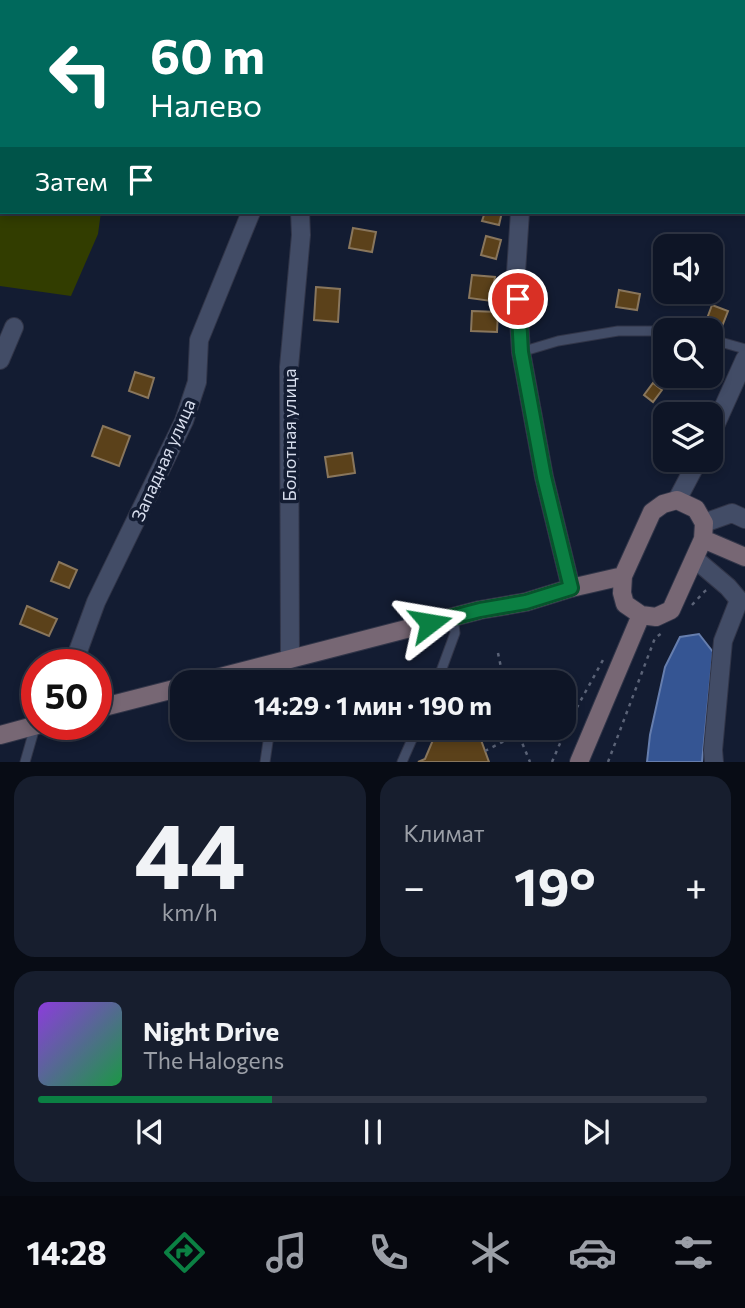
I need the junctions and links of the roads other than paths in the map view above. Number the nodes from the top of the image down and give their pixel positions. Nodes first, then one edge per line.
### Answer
1 (250, 214) edge
2 (300, 214) edge
3 (520, 214) edge
4 (13, 327) dead end
5 (653, 331) edge
6 (723, 343) edge
7 (745, 349) edge
8 (521, 352) junction
9 (0, 359) edge
10 (745, 359) edge
11 (723, 408) edge
12 (692, 472) edge
13 (677, 500) junction
14 (745, 519) edge
15 (703, 531) junction
16 (745, 557) edge
17 (695, 559) junction
18 (623, 576) junction
19 (728, 587) junction
20 (571, 588) junction
21 (745, 594) edge
22 (641, 615) junction
23 (453, 617) junction
24 (79, 649) edge
25 (284, 661) junction
26 (248, 670) edge
27 (281, 670) edge
28 (441, 670) edge
29 (170, 690) edge
30 (112, 705) edge
31 (21, 730) edge
32 (0, 735) edge
33 (33, 740) edge
34 (268, 740) edge
35 (412, 740) edge
36 (25, 762) edge
37 (265, 762) edge
38 (402, 762) edge
39 (579, 762) edge
40 (714, 762) edge

1 - 24 street, Западная улица
2 - 25 street, Болотная улица
3 - 8 street
4 - 9 street
5 - 8 lane
6 - 7 lane
8 - 20 street
10 - 11 street
12 - 13 street
13 - 15 main road
13 - 18 main road
14 - 15 street
15 - 16 main road
15 - 17 main road
17 - 19 street
17 - 22 main road
18 - 20 main road
18 - 22 main road
19 - 21 street
19 - 40 street
20 - 23 main road
22 - 39 main road
23 - 25 main road
23 - 28 lane
25 - 26 main road
25 - 27 lane
29 - 30 main road
31 - 32 main road
33 - 36 lane
34 - 37 lane
35 - 38 lane

